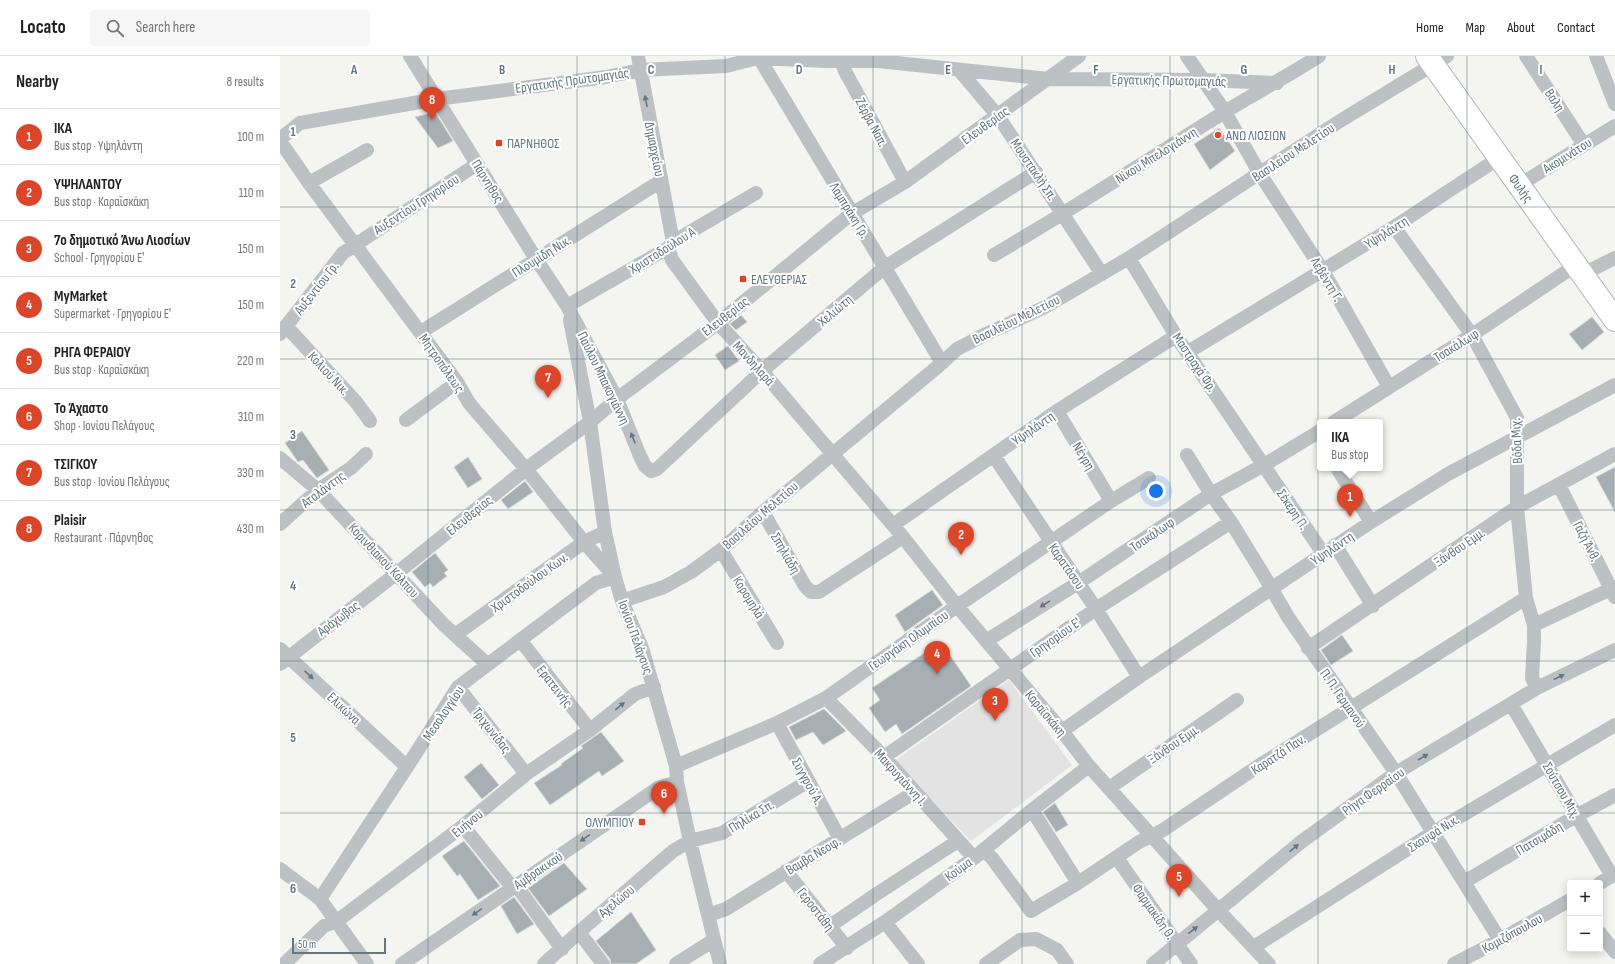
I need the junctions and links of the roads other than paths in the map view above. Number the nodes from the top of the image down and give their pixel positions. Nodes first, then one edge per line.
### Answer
1 (410, 56) edge
2 (638, 56) edge
3 (1187, 56) edge
4 (1319, 56) edge
5 (1526, 56) edge
6 (1596, 56) edge
7 (758, 57) edge
8 (1077, 57) edge
9 (1436, 59) edge
10 (841, 60) junction
11 (640, 70) junction
12 (959, 70) junction
13 (1049, 79) junction
14 (1202, 80) junction
15 (1277, 83) junction
16 (437, 99) junction
17 (1615, 104) edge
18 (1224, 112) junction
19 (998, 116) junction
20 (1615, 126) edge
21 (280, 140) edge
22 (1584, 145) junction
23 (367, 150) dead end
24 (1499, 158) junction
25 (477, 164) junction
26 (1036, 172) junction
27 (1260, 174) junction
28 (661, 181) junction
29 (905, 182) junction
30 (309, 183) junction
31 (1519, 185) junction
32 (756, 193) dead end
33 (852, 214) junction
34 (1063, 214) junction
35 (1394, 227) junction
36 (355, 244) junction
37 (670, 245) junction
38 (994, 255) dead end
39 (1129, 258) junction
40 (1615, 258) edge
41 (536, 259) junction
42 (885, 267) junction
43 (1579, 270) junction
44 (1323, 271) junction
45 (1102, 274) junction
46 (567, 306) junction
47 (1615, 320) edge
48 (718, 323) junction
49 (283, 330) edge
50 (421, 332) junction
51 (1472, 335) junction
52 (1176, 336) junction
53 (1188, 352) junction
54 (942, 363) junction
55 (762, 371) junction
56 (457, 382) junction
57 (1615, 385) edge
58 (1389, 387) junction
59 (617, 399) junction
60 (1057, 411) junction
61 (1339, 419) edge
62 (406, 420) dead end
63 (370, 421) dead end
64 (590, 422) junction
65 (1317, 436) edge
66 (1517, 438) junction
67 (366, 454) dead end
68 (832, 454) junction
69 (1615, 454) edge
70 (1187, 455) dead end
71 (994, 456) junction
72 (280, 458) edge
73 (1264, 465) junction
74 (526, 469) junction
75 (651, 471) joint
76 (1339, 471) edge
77 (1149, 478) dead end
78 (1559, 485) junction
79 (318, 490) junction
80 (1211, 494) junction
81 (1111, 501) junction
82 (1517, 507) junction
83 (763, 512) junction
84 (1230, 522) junction
85 (1371, 522) junction
86 (280, 524) edge
87 (893, 525) junction
88 (605, 532) junction
89 (904, 537) junction
90 (584, 542) junction
91 (1050, 543) junction
92 (1335, 545) junction
93 (721, 550) junction
94 (1323, 553) junction
95 (397, 573) junction
96 (615, 577) junction
97 (1078, 583) junction
98 (1272, 590) junction
99 (1614, 591) edge
100 (1526, 598) junction
101 (622, 601) junction
102 (956, 606) junction
103 (1373, 606) junction
104 (1096, 609) junction
105 (1534, 625) junction
106 (456, 635) junction
107 (521, 641) junction
108 (986, 641) junction
109 (777, 643) dead end
110 (1308, 648) junction
111 (1615, 650) edge
112 (283, 656) edge
113 (487, 664) junction
114 (1009, 669) junction
115 (1139, 677) junction
116 (458, 687) junction
117 (654, 687) junction
118 (1537, 688) junction
119 (826, 698) junction
120 (1237, 700) dead end
121 (1511, 704) junction
122 (1351, 708) junction
123 (776, 723) junction
124 (1615, 725) edge
125 (590, 730) junction
126 (1062, 731) junction
127 (884, 757) junction
128 (1547, 764) junction
129 (676, 766) junction
130 (1089, 766) junction
131 (407, 768) junction
132 (1396, 773) junction
133 (526, 774) junction
134 (677, 782) junction
135 (807, 782) junction
136 (1109, 788) junction
137 (915, 792) junction
138 (1615, 795) edge
139 (1032, 810) junction
140 (1576, 816) junction
141 (463, 826) junction
142 (1434, 832) junction
143 (1151, 836) junction
144 (840, 839) junction
145 (690, 841) junction
146 (958, 841) junction
147 (978, 854) junction
148 (1117, 858) junction
149 (280, 869) edge
150 (786, 871) junction
151 (1613, 875) edge
152 (1603, 881) edge
153 (1464, 882) junction
154 (1078, 883) junction
155 (514, 886) junction
156 (320, 899) junction
157 (1567, 902) edge
158 (1032, 911) joint
159 (1219, 911) junction
160 (708, 915) junction
161 (337, 921) junction
162 (885, 922) junction
163 (830, 926) junction
164 (579, 932) junction
165 (1603, 937) edge
166 (714, 940) junction
167 (1500, 940) junction
168 (1176, 944) junction
169 (1254, 947) junction
170 (847, 948) junction
171 (562, 949) junction
172 (1615, 952) edge
173 (836, 960) edge
174 (283, 961) edge
175 (367, 964) edge
176 (402, 964) edge
177 (544, 964) edge
178 (603, 964) edge
179 (676, 964) edge
180 (720, 964) edge
181 (820, 964) edge
182 (918, 964) edge
183 (986, 964) edge
184 (1067, 964) edge
185 (1152, 964) edge
186 (1191, 964) edge
187 (1269, 964) edge
188 (1454, 964) edge

1 - 16 street, Πάρνηθος
2 - 11 street, Δημαρχείου
3 - 14 street, Λεβέντη Γ.
4 - 15 street, Νίκου Μπελογιάννη
5 - 22 street, Βαλη
6 - 17 street
7 - 10 street, Εργατικής Πρωτομαγιάς
7 - 11 street, Εργατικής Πρωτομαγιάς
7 - 33 street, Λαμπράκη Γρ.
8 - 13 street, Ελευθερίας
9 - 24 main road, Φυλής
9 - 27 street, Βασιλείου Μελετίου
10 - 12 street, Εργατικής Πρωτομαγιάς
10 - 29 street, Ζέρβα Ναπ.
11 - 16 street, Εργατικής Πρωτομαγιάς
28 -> 11 street, Δημαρχείου
12 - 13 street, Εργατικής Πρωτομαγιάς
12 - 19 street, Μουστακλή Σπ.
13 - 14 street, Εργατικής Πρωτομαγιάς
13 - 19 street, Ελευθερίας
14 - 15 street, Εργατικής Πρωτομαγιάς
14 - 18 street, Λεβέντη Γ.
15 - 18 street, Νίκου Μπελογιάννη
16 - 21 street, Εργατικής Πρωτομαγιάς
16 - 25 street, Πάρνηθος
18 - 27 street, Λεβέντη Γ.
18 - 34 street, Νίκου Μπελογιάννη
19 - 26 street, Μουστακλή Σπ.
19 - 29 street, Ελευθερίας
20 - 22 street, Ακομινάτου
21 - 30 street, Μητροπόλεως
22 - 31 street, Ακομινάτου
23 - 30 street
24 - 31 main road, Φυλής
24 - 35 street, Υψηλάντη
25 - 36 street, Αυξεντίου Γρηγορίου
25 - 41 street, Πάρνηθος
26 - 34 street, Μουστακλή Σπ.
26 - 42 street, Χελιώτη
27 - 39 street, Βασιλείου Μελετίου
27 - 44 street, Λεβέντη Γ.
28 - 37 street, Δημαρχείου
28 - 41 street, Πλουμίδη Νικ.
29 - 33 street, Ελευθερίας
30 - 36 street, Μητροπόλεως
31 - 43 main road, Φυλής
32 - 37 street, Χριστοδούλου Α
33 - 42 street, Λαμπράκη Γρ.
33 - 48 street, Ελευθερίας
34 - 38 street, Νίκου Μπελογιάννη
34 - 45 street, Μουστακλή Σπ.
35 - 44 street, Υψηλάντη
35 - 51 street, Βόδα Μιχ.
36 - 49 street, Αυξεντίου Γρ.
36 - 50 street, Μητροπόλεως
37 - 46 street, Χριστοδούλου Α
37 - 48 street, Μανδηλαρά
39 - 45 street, Βασιλείου Μελετίου
39 - 52 street, Μαστραχά Φρ.
40 - 43 street, Τσακάλωφ
41 - 46 street, Πάρνηθος
41 - 50 street, Πλουμίδη Νικ.
42 - 54 street, Λαμπράκη Γρ.
42 - 55 street, Χελιώτη
43 - 47 main road, Φυλής
43 - 51 street, Τσακάλωφ
44 - 53 street, Υψηλάντη
44 - 58 street, Λεβέντη Γ.
45 - 54 street, Βασιλείου Μελετίου
46 - 59 street, Παύλου Μπακογιάννη
46 - 64 street, Ιονίου Πελάγους
48 - 55 street, Μανδηλαρά
48 - 59 street, Ελευθερίας
49 - 63 street, Κολιού Νικ.
50 - 56 street, Μητροπόλεως
51 - 58 street, Τσακάλωφ
51 - 66 street, Βόδα Μιχ.
52 - 53 street, Μαστραχά Φρ.
52 - 60 street, Υψηλάντη
53 - 73 street, Μαστραχά Φρ.
54 - 68 street, Βασιλείου Μελετίου
55 - 68 street, Μανδηλαρά
55 - 75 street, Χελιώτη
56 - 62 street
56 - 74 street, Μητροπόλεως
57 - 66 street, Υψηλάντη
58 - 61 street, Τσακάλωφ
59 - 64 street, Ελευθερίας
75 -> 59 street, Παύλου Μπακογιάννη
60 - 71 street, Υψηλάντη
60 - 81 street, Νέγρη
64 - 74 street, Ελευθερίας
64 - 88 street, Ιονίου Πελάγους
65 - 73 street, Τσακάλωφ
66 - 82 street, Βόδα Μιχ.
66 - 85 street, Υψηλάντη
67 - 79 street, Αταλάντης
68 - 83 street, Βασιλείου Μελετίου
68 - 87 street, Καραϊσκάκη
69 - 78 street, Ξάνθου Εμμ.
70 - 80 street, Π. Π. Γερμανού
71 - 87 street, Υψηλάντη
71 - 91 street, Καρατάσου
72 - 79 street, Κορινθιακού Κόλπου
73 - 80 street, Τσακάλωφ
73 - 94 street, Σέκερη Π.
74 - 90 street, Μητροπόλεως
74 - 95 street, Ελευθερίας
76 - 85 street
77 - 81 street, Γεωργάκη Ολυμπίου
78 - 82 street, Ξάνθου Εμμ.
78 - 99 street, Γαζή Άνθ.
79 - 86 street, Αταλάντης
79 - 95 street, Κορινθιακού Κόλπου
80 - 84 street, Π. Π. Γερμανού
80 - 97 street, Τσακάλωφ
81 - 91 street, Γεωργάκη Ολυμπίου
82 - 100 street, Βόδα Μιχ.
82 - 103 street, Ξάνθου Εμμ.
83 - 89 street, Σπηλιάδη
83 - 93 street, Βασιλείου Μελετίου
84 - 98 street, Π. Π. Γερμανού
84 - 104 street, Γρηγορίου Ε'
85 - 92 street, Υψηλάντη
87 - 89 street, Καραϊσκάκη
88 - 90 street, Χριστοδούλου Κων.
88 - 96 street, Ιονίου Πελάγους
89 - 102 street, Καραϊσκάκη
90 - 96 street, Μητροπόλεως
90 - 106 street, Χριστοδούλου Κων.
91 - 97 street, Καρατάσου
91 - 102 street, Γεωργάκη Ολυμπίου
92 - 94 street, Υψηλάντη
92 - 103 street
93 - 101 street, Βασιλείου Μελετίου
93 - 109 street, Κορομηλά
94 - 98 street, Υψηλάντη
95 - 106 street, Κορινθιακού Κόλπου
95 - 112 street, Αράχωβας
96 - 101 street, Ιονίου Πελάγους
96 - 107 street, Μεσολογγίου
97 - 104 street, Καρατάσου
97 -> 108 street, Τσακάλωφ
98 - 110 street, Π. Π. Γερμανού
98 - 115 street, Υψηλάντη
99 - 105 street
100 - 105 street, Βόδα Μιχ.
100 - 122 street, Καρατζά Παν.
101 - 117 street, Ιονίου Πελάγους
102 - 108 street, Καραϊσκάκη
102 - 119 street, Γεωργάκη Ολυμπίου
103 - 110 street, Ξάνθου Εμμ.
104 - 114 street, Γρηγορίου Ε'
104 - 115 street, Καρατάσου
105 - 118 street, Βόδα Μιχ.
106 - 113 street, Κορινθιακού Κόλπου
107 - 113 street, Μεσολογγίου
107 - 125 street, Ερατεινής
108 - 114 street, Καραϊσκάκη
110 - 122 street, Π. Π. Γερμανού
118 -> 111 street, Ρήγα Φερραίου
112 -> 131 street, Ελικώνα
113 - 116 street, Μεσολογγίου
114 - 126 street, Καραϊσκάκη
114 - 127 street, Γρηγορίου Ε'
115 - 126 street, Υψηλάντη
116 - 131 street, Μεσολογγίου
116 - 133 street, Τριχωνίδας
125 -> 117 street, Ευήνου
117 - 129 street, Ιονίου Πελάγους
118 - 121 street, Ρήγα Φερραίου
119 - 123 street, Γεωργάκη Ολυμπίου
119 - 127 street, Μακρυγιάννη Ι.
120 - 136 street, Ξάνθου Εμμ.
121 - 128 street, Σούτσου Μιχ.
132 -> 121 street, Ρήγα Φερραίου
122 - 132 street, Π. Π. Γερμανού
122 - 143 street, Καρατζά Παν.
123 - 129 street, Γεωργάκη Ολυμπίου
123 - 135 street, Συγγρού Α.
124 - 128 street, Σκουφά Νικ.
125 - 133 street, Ευήνου
126 - 130 street, Καραϊσκάκη
127 - 137 street, Μακρυγιάννη Ι.
128 - 140 street, Σούτσου Μιχ.
128 - 142 street, Σκουφά Νικ.
129 - 134 street, Ιονίου Πελάγους
130 - 136 street, Καραϊσκάκη
130 - 139 street, Κούμα
131 - 156 street, Μεσολογγίου
132 - 142 street, Π. Π. Γερμανού
159 -> 132 street, Ρήγα Φερραίου
133 - 141 street, Ευήνου
134 - 145 street, Ιονίου Πελάγους
134 -> 155 street, Αμβρακικού
135 - 144 street, Συγγρού Α.
135 - 145 street, Πηλίκα Σπ.
136 - 143 street, Καραϊσκάκη
137 - 144 street, Βαμβα Νεοφ.
137 - 146 street, Μακρυγιάννη Ι.
138 - 140 street, Πατσιμάδη
139 - 147 street, Κούμα
139 - 154 street
140 - 151 street, Σούτσου Μιχ.
140 - 153 street, Πατσιμάδη
141 - 155 street
141 - 161 street, Ευήνου
142 - 153 street, Π. Π. Γερμανού
142 - 169 street, Σκουφά Νικ.
143 - 148 street, Καρατζά Παν.
143 - 159 street, Καραϊσκάκη
144 - 150 street, Βαμβα Νεοφ.
145 - 160 street, Ιονίου Πελάγους
145 - 164 street, Αχελώου
146 - 147 street, Μακρυγιάννη Ι.
146 - 163 street
147 - 158 street, Μακρυγιάννη Ι.
147 - 162 street, Κούμα
148 - 154 street, Καρατζά Παν.
148 - 168 street, Φαρμακίδη Θ.
149 - 156 street
150 - 160 street, Βαμβα Νεοφ.
150 - 163 street, Γεροστάθη
151 - 152 street
153 - 167 street, Π. Π. Γερμανού
154 - 158 street, Καρατζά Παν.
155 - 171 street
155 -> 176 street, Αμβρακικού
156 - 161 street
157 - 167 street, Κομιζόπουλου
168 -> 159 street, Ρήγα Φερραίου
159 - 169 street, Καραϊσκάκη
160 - 166 street, Ιονίου Πελάγους
161 - 174 street, Ευήνου
161 - 175 street
162 - 170 street, Κούμα
162 - 182 street
163 - 170 street, Γεροστάθη
164 - 171 street, Αχελώου
164 - 178 street
165 - 172 street
166 - 179 street
166 - 180 street, Ιονίου Πελάγους
167 - 188 street, Κομιζόπουλου
168 - 185 street, Ρήγα Φερραίου
168 - 186 street, Φαρμακίδη Θ.
169 - 187 street, Καραϊσκάκη
170 - 173 street, Κούμα
171 - 177 street, Αχελώου
173 - 181 street, Κούμα
183 - 184 street

